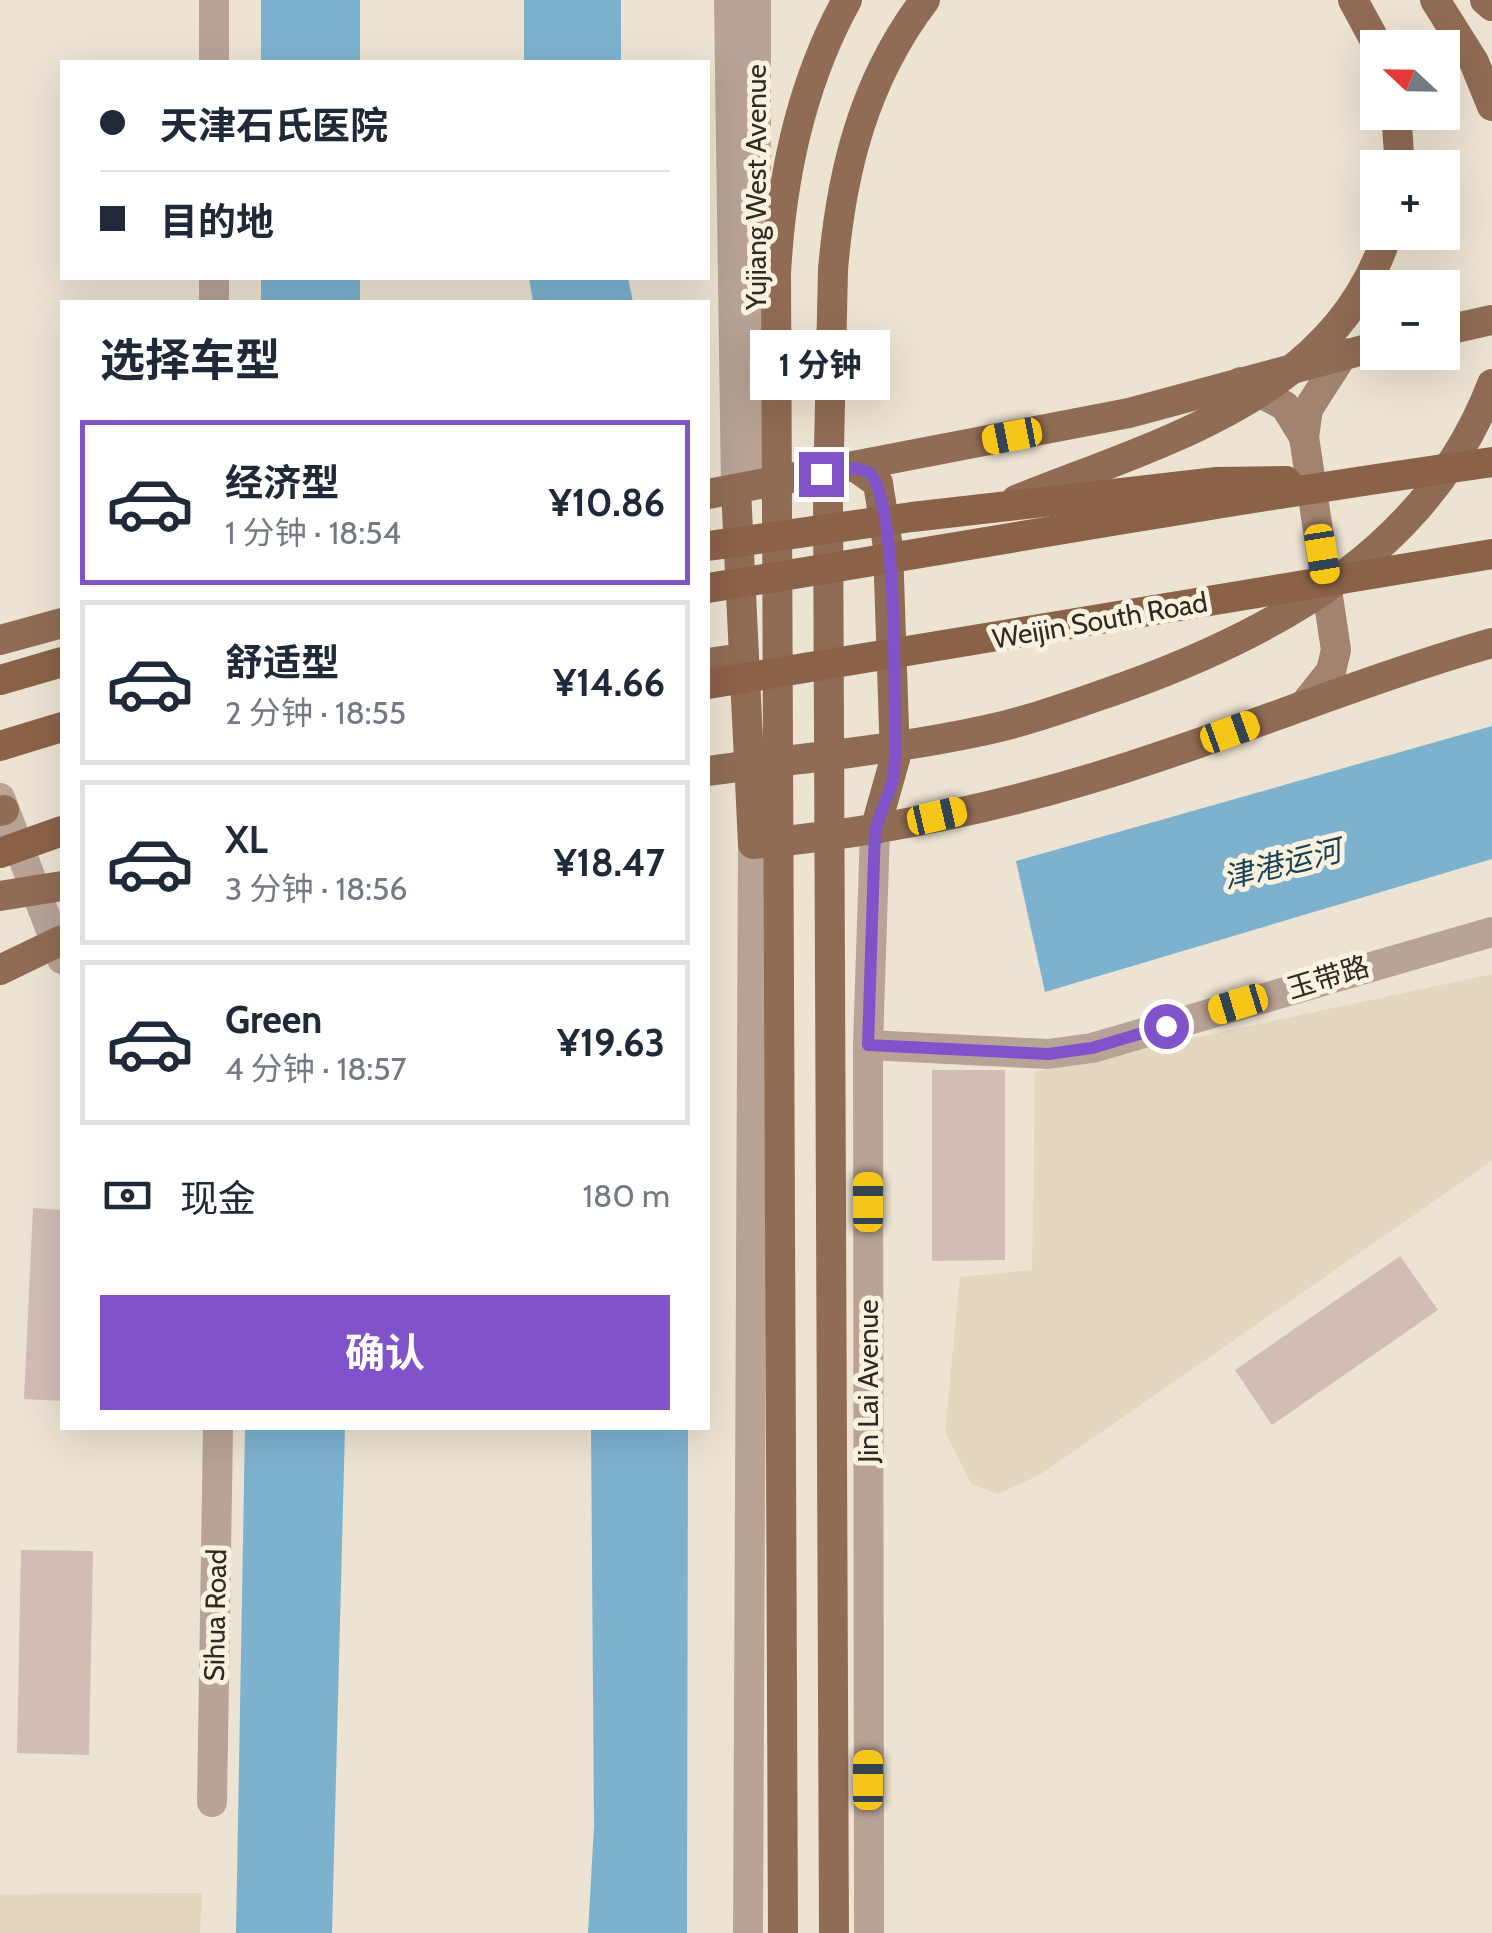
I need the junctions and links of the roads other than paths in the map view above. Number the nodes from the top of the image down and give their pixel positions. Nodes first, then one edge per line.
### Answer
1 (214, 0) edge
2 (729, 0) edge
3 (756, 0) edge
4 (847, 0) edge
5 (925, 0) edge
6 (1353, 0) edge
7 (1435, 0) edge
8 (1485, 0) edge
9 (1492, 6) edge
10 (1369, 30) edge
11 (214, 60) edge
12 (1492, 106) edge
13 (1382, 250) edge
14 (1492, 320) edge
15 (1460, 327) edge
16 (1360, 350) edge
17 (1344, 353) junction
18 (1240, 382) junction
19 (1492, 384) edge
20 (1304, 437) junction
21 (1492, 462) edge
22 (857, 468) junction
23 (785, 480) junction
24 (1344, 482) junction
25 (722, 491) edge
26 (1000, 506) junction
27 (710, 546) edge
28 (1492, 554) edge
29 (710, 588) edge
30 (60, 624) edge
31 (0, 640) edge
32 (1492, 643) edge
33 (1336, 650) junction
34 (742, 658) junction
35 (710, 662) edge
36 (60, 663) edge
37 (1385, 674) junction
38 (0, 680) edge
39 (710, 684) edge
40 (1303, 706) junction
41 (60, 728) edge
42 (0, 746) edge
43 (710, 771) edge
44 (1, 806) edge
45 (875, 830) junction
46 (60, 832) edge
47 (753, 844) junction
48 (0, 853) edge
49 (60, 886) edge
50 (0, 896) edge
51 (1492, 932) edge
52 (60, 947) edge
53 (0, 970) edge
54 (868, 1045) junction
55 (218, 1430) edge
56 (212, 1802) dead end
57 (748, 1933) edge
58 (783, 1933) edge
59 (834, 1933) edge
60 (869, 1933) edge

1 - 11 street
2 - 25 street, Yujiang West Avenue
3 - 23 street, Yujiang West Avenue
4 - 58 main road, bridge
5 - 59 main road, bridge
6 - 10 main road
7 - 12 main road
8 - 9 main road
13 - 26 main road, bridge
14 - 15 main road
16 - 17 main road
17 - 18 main road
17 - 20 main road
18 - 20 main road
18 - 22 main road
19 - 43 main road, bridge
20 - 33 main road
21 - 24 highway, bridge
22 - 23 main road
22 - 45 main road
23 - 25 main road
24 - 26 highway, bridge
24 - 29 highway, bridge
25 - 34 main road
26 - 27 highway, bridge
28 - 39 highway, Weijin South Road, bridge
30 - 31 main road
32 - 37 main road
33 - 37 main road
33 - 40 main road
34 - 35 main road
34 - 47 main road
36 - 38 highway
37 - 40 main road
40 - 45 main road
41 - 42 highway
44 - 52 street
45 - 47 main road
45 - 54 street, Jin Lai Avenue
46 - 48 highway, bridge
47 - 57 street
49 - 50 main road, bridge
51 - 54 street, 玉带路
52 - 53 main road
54 - 60 street, Jin Lai Avenue
55 - 56 street, Sihua Road

